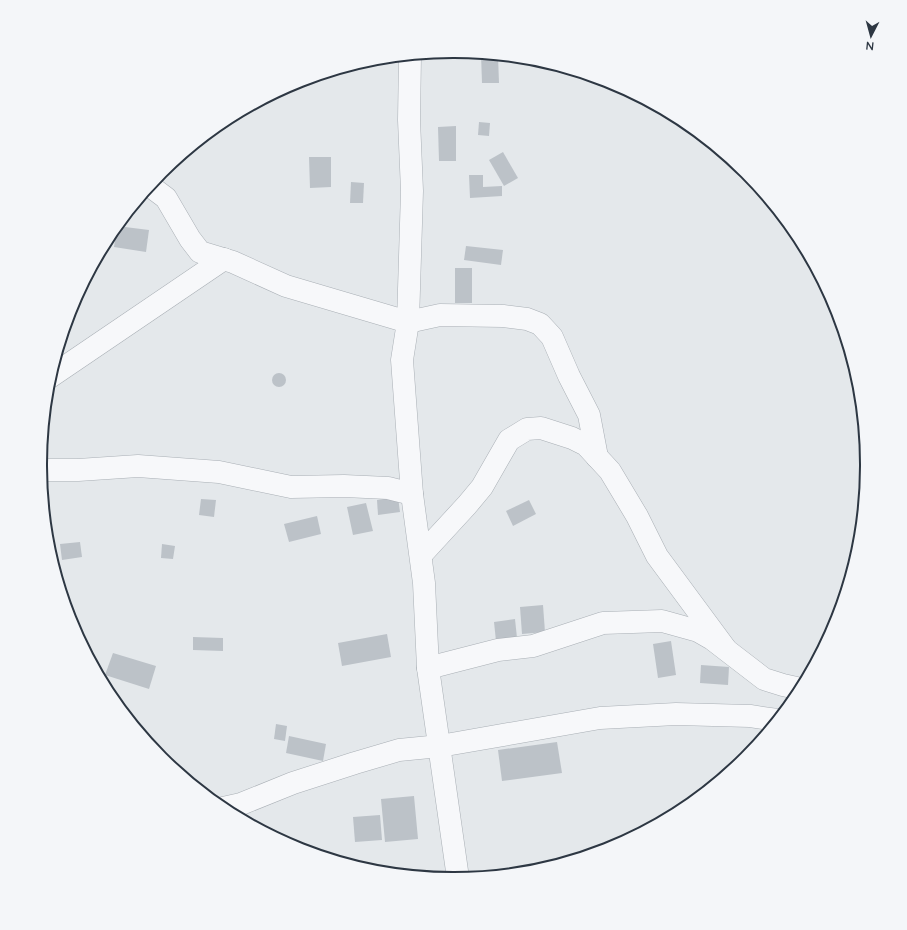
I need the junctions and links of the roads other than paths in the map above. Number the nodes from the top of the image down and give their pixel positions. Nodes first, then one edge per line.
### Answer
1 (410, 61) edge
2 (155, 190) edge
3 (224, 259) junction
4 (408, 322) junction
5 (58, 371) edge
6 (597, 457) junction
7 (47, 470) edge
8 (412, 494) junction
9 (421, 555) junction
10 (725, 648) junction
11 (428, 668) junction
12 (793, 687) edge
13 (770, 719) edge
14 (440, 746) junction
15 (233, 806) edge
16 (458, 872) edge

1 - 4 street
2 - 3 street
3 - 4 street
3 - 5 street
4 - 6 street
4 - 8 street
6 - 9 street
6 - 10 street
7 - 8 street
8 - 9 street
9 - 11 street
10 - 11 street
10 - 12 street
11 - 14 street
13 - 14 street
14 - 15 street
14 - 16 street

